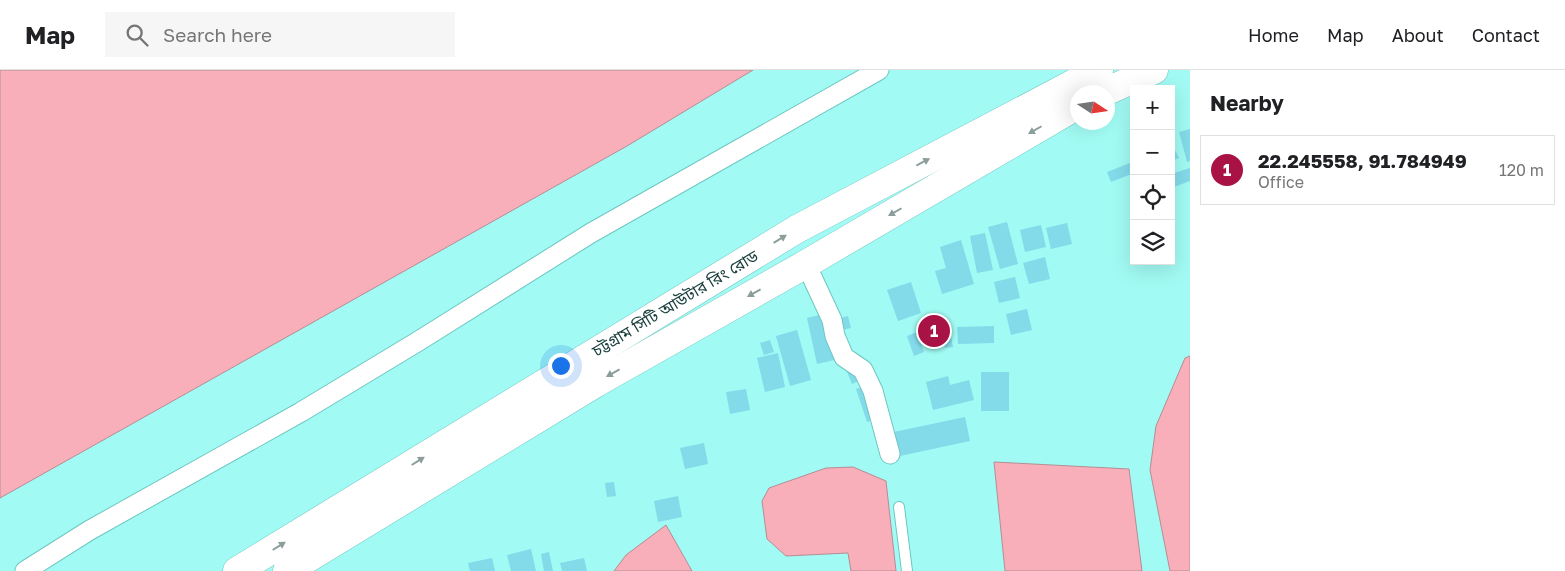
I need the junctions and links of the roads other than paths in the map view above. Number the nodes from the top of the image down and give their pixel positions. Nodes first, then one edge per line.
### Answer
1 (879, 70) edge
2 (1099, 70) edge
3 (1154, 70) edge
4 (1115, 88) edge
5 (1070, 110) edge
6 (806, 264) junction
7 (890, 454) dead end
8 (899, 507) dead end
9 (25, 571) edge
10 (238, 571) edge
11 (287, 571) edge
12 (908, 571) edge

1 - 9 street
10 -> 2 main road, চট্টগ্রাম সিটি আউটার রিং রোড
3 - 4 main road
5 -> 6 main road, চট্টগ্রাম সিটি আউটার রিং রোড
6 - 7 street
6 -> 11 main road, চট্টগ্রাম সিটি আউটার রিং রোড
8 - 12 lane

